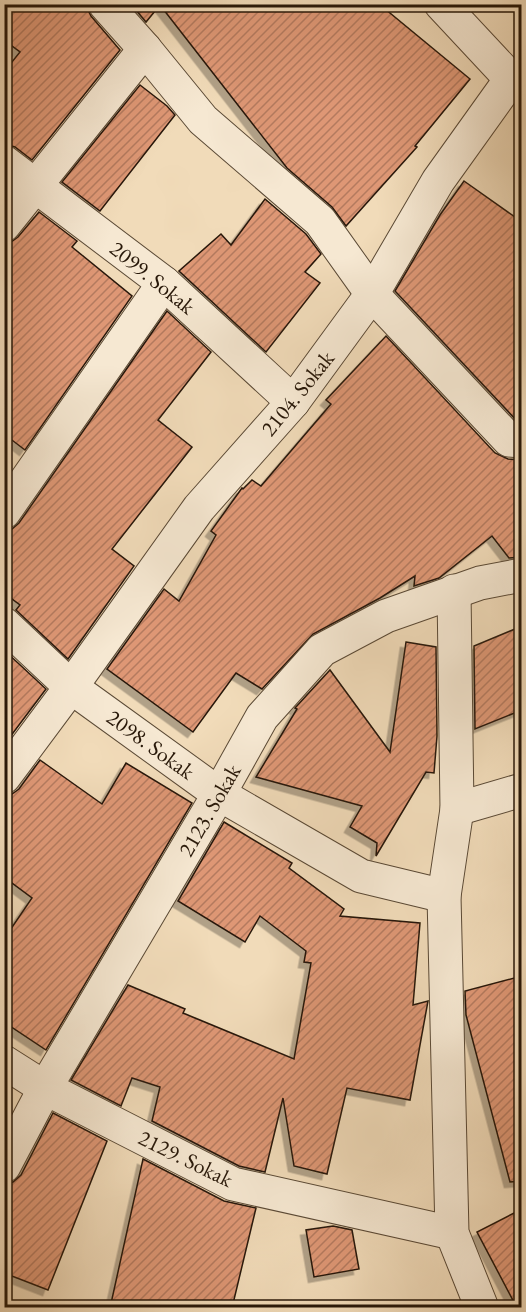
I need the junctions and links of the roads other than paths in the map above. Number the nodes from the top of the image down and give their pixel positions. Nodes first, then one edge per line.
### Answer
1 (105, 4) edge
2 (441, 4) edge
3 (145, 49) junction
4 (518, 78) edge
5 (4, 162) edge
6 (35, 186) junction
7 (4, 225) edge
8 (164, 283) junction
9 (372, 294) junction
10 (293, 402) junction
11 (522, 441) edge
12 (4, 512) edge
13 (522, 575) edge
14 (454, 591) junction
15 (4, 624) edge
16 (71, 687) junction
17 (4, 777) edge
18 (522, 790) edge
19 (219, 794) junction
20 (457, 809) junction
21 (444, 896) junction
22 (4, 1062) edge
23 (45, 1088) junction
24 (4, 1166) edge
25 (452, 1233) junction
26 (482, 1308) edge

1 - 3 street
2 - 4 street, 2104. Sokak
3 - 6 street
3 - 9 street
4 - 9 street, 2104. Sokak
5 - 6 street, 2099. Sokak
6 - 7 street
6 - 8 street, 2099. Sokak
8 - 10 street, 2099. Sokak
8 - 12 street
9 - 10 street, 2104. Sokak
9 - 11 street
10 - 16 street, 2104. Sokak
13 - 14 street, 2123. Sokak
14 - 19 street, 2123. Sokak
14 - 20 street
15 - 16 street, 2098. Sokak
16 - 17 street, 2104. Sokak
16 - 19 street, 2098. Sokak
18 - 20 street
19 - 21 street, 2098. Sokak
19 - 23 street, 2123. Sokak
20 - 21 street
21 - 25 street
22 - 23 street, 2129. Sokak
23 - 24 street, 2123. Sokak
23 - 25 street, 2129. Sokak
25 - 26 street

